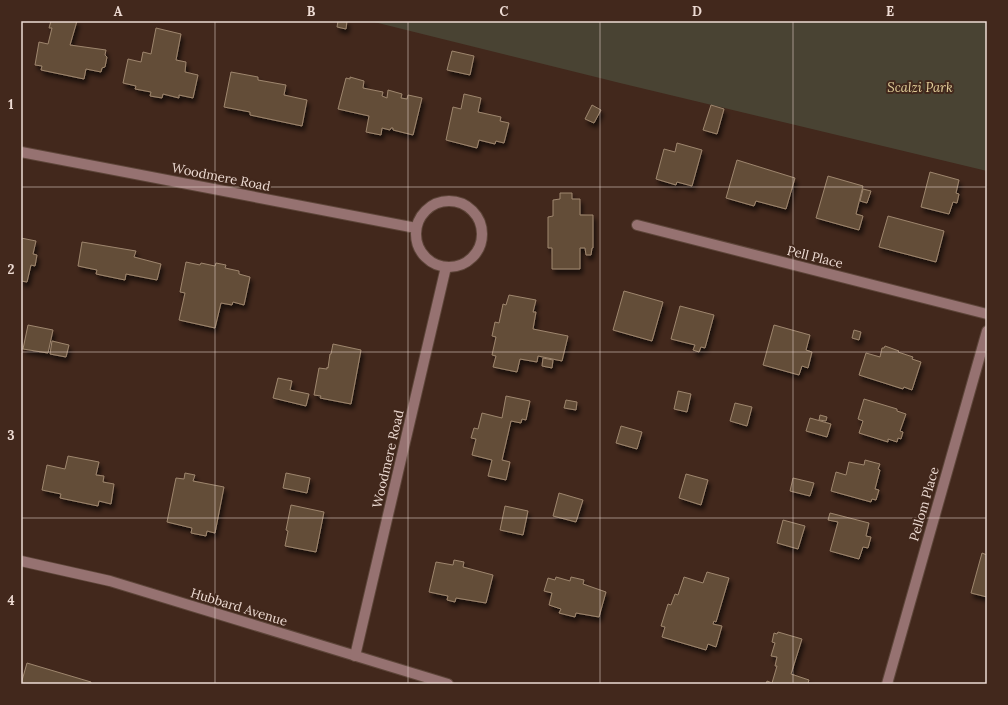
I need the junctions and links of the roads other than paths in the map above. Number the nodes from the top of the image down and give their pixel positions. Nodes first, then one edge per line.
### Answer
1 (21, 152) edge
2 (637, 225) dead end
3 (416, 228) junction
4 (446, 267) junction
5 (987, 314) edge
6 (987, 331) edge
7 (21, 561) edge
8 (355, 656) junction
9 (448, 684) edge
10 (887, 684) edge

1 - 3 street, Woodmere Road
2 - 5 street, Pell Place
3 - 4 street
3 - 4 street
4 - 8 street, Woodmere Road
6 - 10 street, Pellom Place
7 - 8 street, Hubbard Avenue
8 - 9 street, Hubbard Avenue

